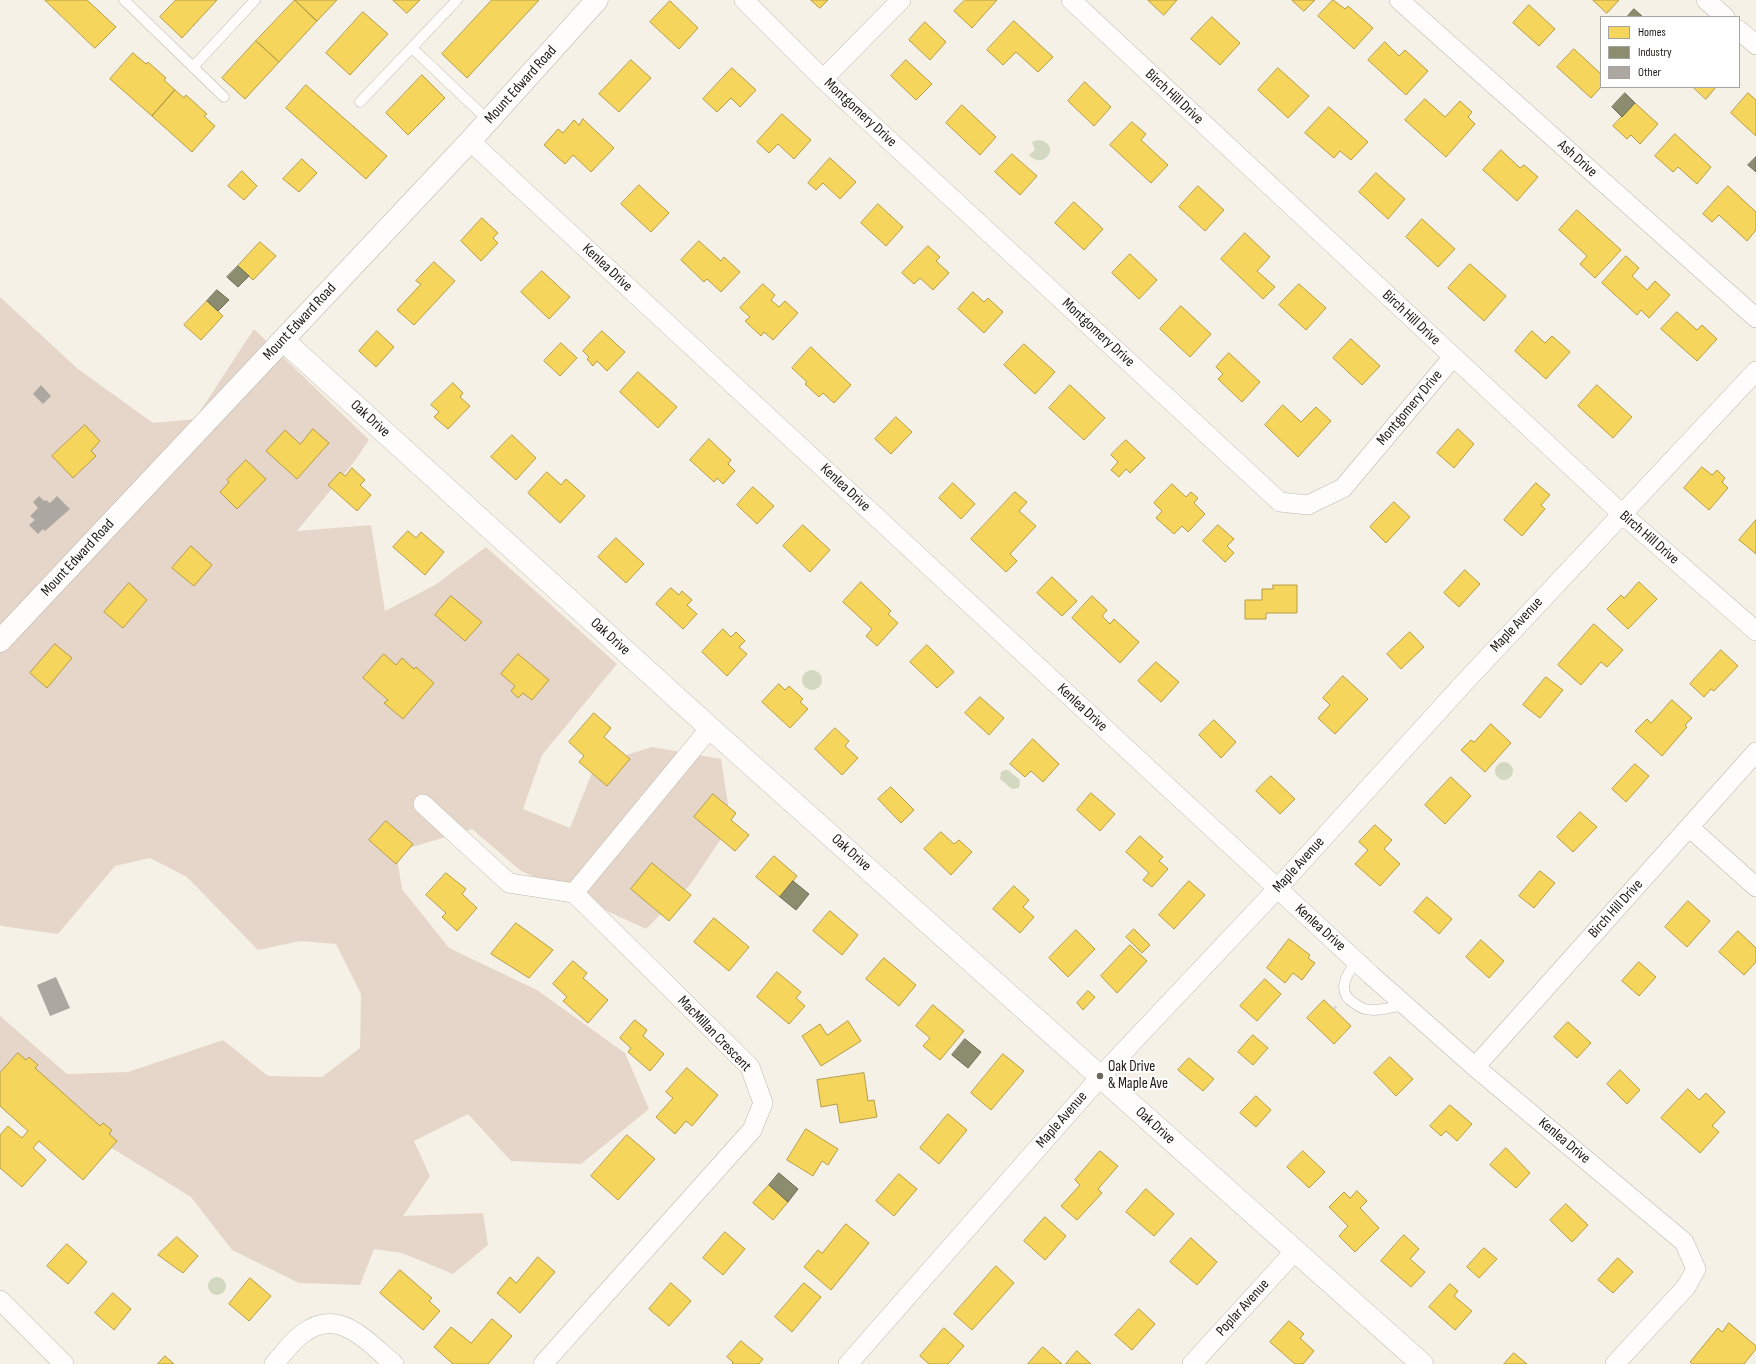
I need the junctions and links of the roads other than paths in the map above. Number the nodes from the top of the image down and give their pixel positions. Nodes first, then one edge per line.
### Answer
1 (124, 0) edge
2 (255, 0) edge
3 (457, 0) edge
4 (597, 0) edge
5 (744, 0) edge
6 (901, 0) edge
7 (1071, 0) edge
8 (1399, 0) edge
9 (1706, 0) edge
10 (1724, 16) edge
11 (1740, 31) edge
12 (1756, 45) edge
13 (412, 48) junction
14 (194, 67) junction
15 (823, 79) junction
16 (224, 97) dead end
17 (360, 102) dead end
18 (489, 121) junction
19 (470, 141) junction
20 (1756, 318) edge
21 (283, 340) junction
22 (1453, 357) junction
23 (1756, 371) edge
24 (1621, 514) junction
25 (1756, 631) edge
26 (0, 641) edge
27 (710, 728) junction
28 (1756, 752) edge
29 (423, 804) dead end
30 (1689, 827) junction
31 (1756, 886) edge
32 (1277, 889) junction
33 (574, 893) junction
34 (1357, 962) junction
35 (1405, 1005) junction
36 (1475, 1067) junction
37 (1100, 1076) junction
38 (1295, 1252) junction
39 (0, 1300) edge
40 (64, 1364) edge
41 (274, 1364) edge
42 (394, 1364) edge
43 (543, 1364) edge
44 (848, 1364) edge
45 (1192, 1364) edge
46 (1422, 1364) edge
47 (1615, 1364) edge

1 - 14 lane
2 - 14 lane
3 - 13 lane
4 - 18 street, Mount Edward Road
5 - 15 street, Montgomery Drive
6 - 15 street
7 - 22 street, Birch Hill Drive
8 - 20 street, Ash Drive
9 - 10 street
11 - 12 street
13 - 17 lane
13 - 18 lane
14 - 16 lane
15 - 22 street, Montgomery Drive
18 - 19 street, Mount Edward Road
19 - 21 street, Mount Edward Road
19 - 32 street, Kenlea Drive
21 - 26 street, Mount Edward Road
21 - 27 street, Oak Drive
22 - 24 street, Birch Hill Drive
23 - 24 street, Maple Avenue
24 - 25 street, Birch Hill Drive
24 - 32 street, Maple Avenue
27 - 33 street
27 - 37 street, Oak Drive
28 - 30 street, Birch Hill Drive
29 - 33 street
30 - 31 street
30 - 36 street, Birch Hill Drive
32 - 34 street, Kenlea Drive
32 - 37 street, Maple Avenue
33 - 43 street, MacMillan Crescent
34 - 35 street, Kenlea Drive
34 - 35 lane
35 - 36 street, Kenlea Drive
36 - 47 street, Kenlea Drive
37 - 38 street, Oak Drive
37 - 44 street, Maple Avenue
38 - 45 street, Poplar Avenue
38 - 46 street, Oak Drive
39 - 40 street
41 - 42 street

